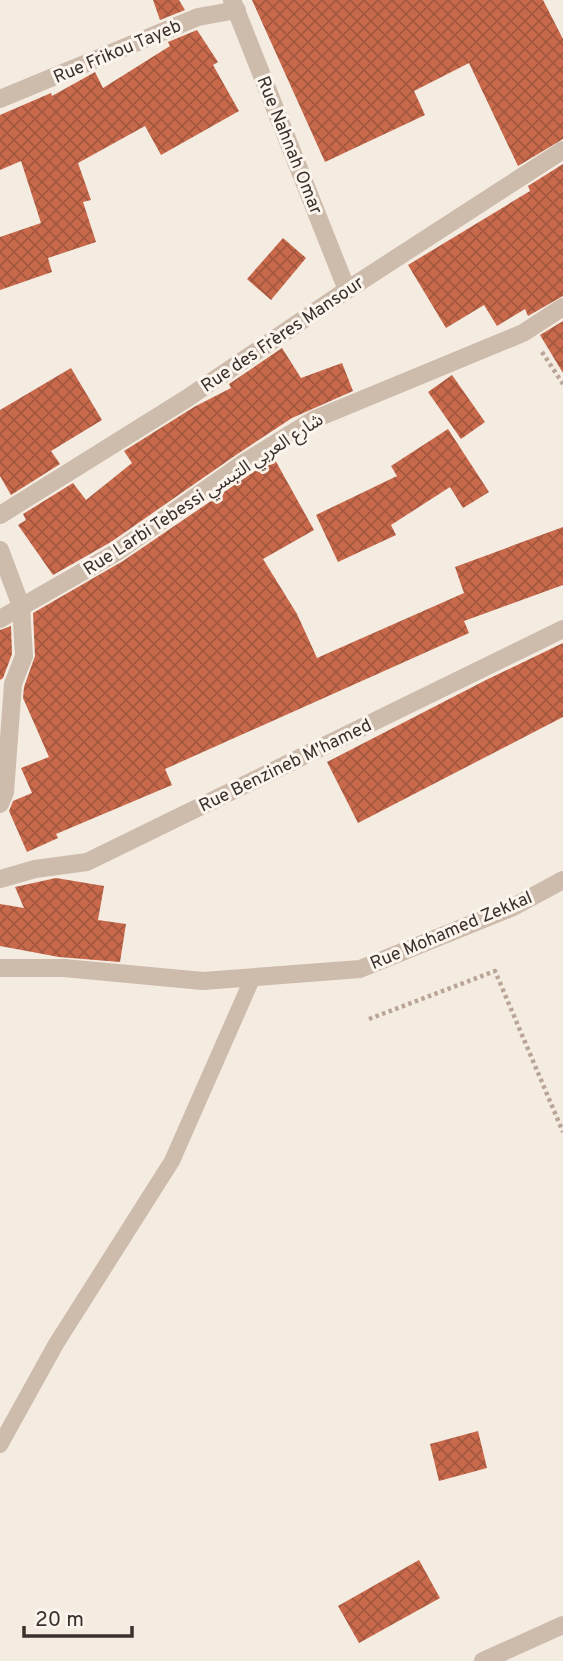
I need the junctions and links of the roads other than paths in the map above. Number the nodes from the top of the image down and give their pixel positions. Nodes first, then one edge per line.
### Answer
1 (235, 5) edge
2 (0, 99) edge
3 (563, 150) edge
4 (347, 290) junction
5 (563, 307) edge
6 (0, 515) edge
7 (0, 550) edge
8 (21, 606) junction
9 (0, 619) edge
10 (563, 629) edge
11 (0, 804) edge
12 (0, 880) edge
13 (563, 880) edge
14 (0, 968) edge
15 (253, 977) junction
16 (0, 1445) edge
17 (563, 1625) edge
18 (484, 1661) edge

1 - 2 street, Rue Frikou Tayeb
1 - 4 street, Rue Nahnah Omar
3 - 4 street, Rue des Frères Mansour
4 - 6 street, Rue des Frères Mansour
5 - 8 street, Rue Larbi Tebessi شارع العربي التبسي
7 - 8 street
8 - 9 street, Rue Larbi Tebessi شارع العربي التبسي
8 - 11 street
10 - 12 street, Rue Benzineb M'hamed
13 - 15 street, Rue Mohamed Zekkal
14 - 15 street, Rue Mohamed Zekkal
15 - 16 lane
17 - 18 street

